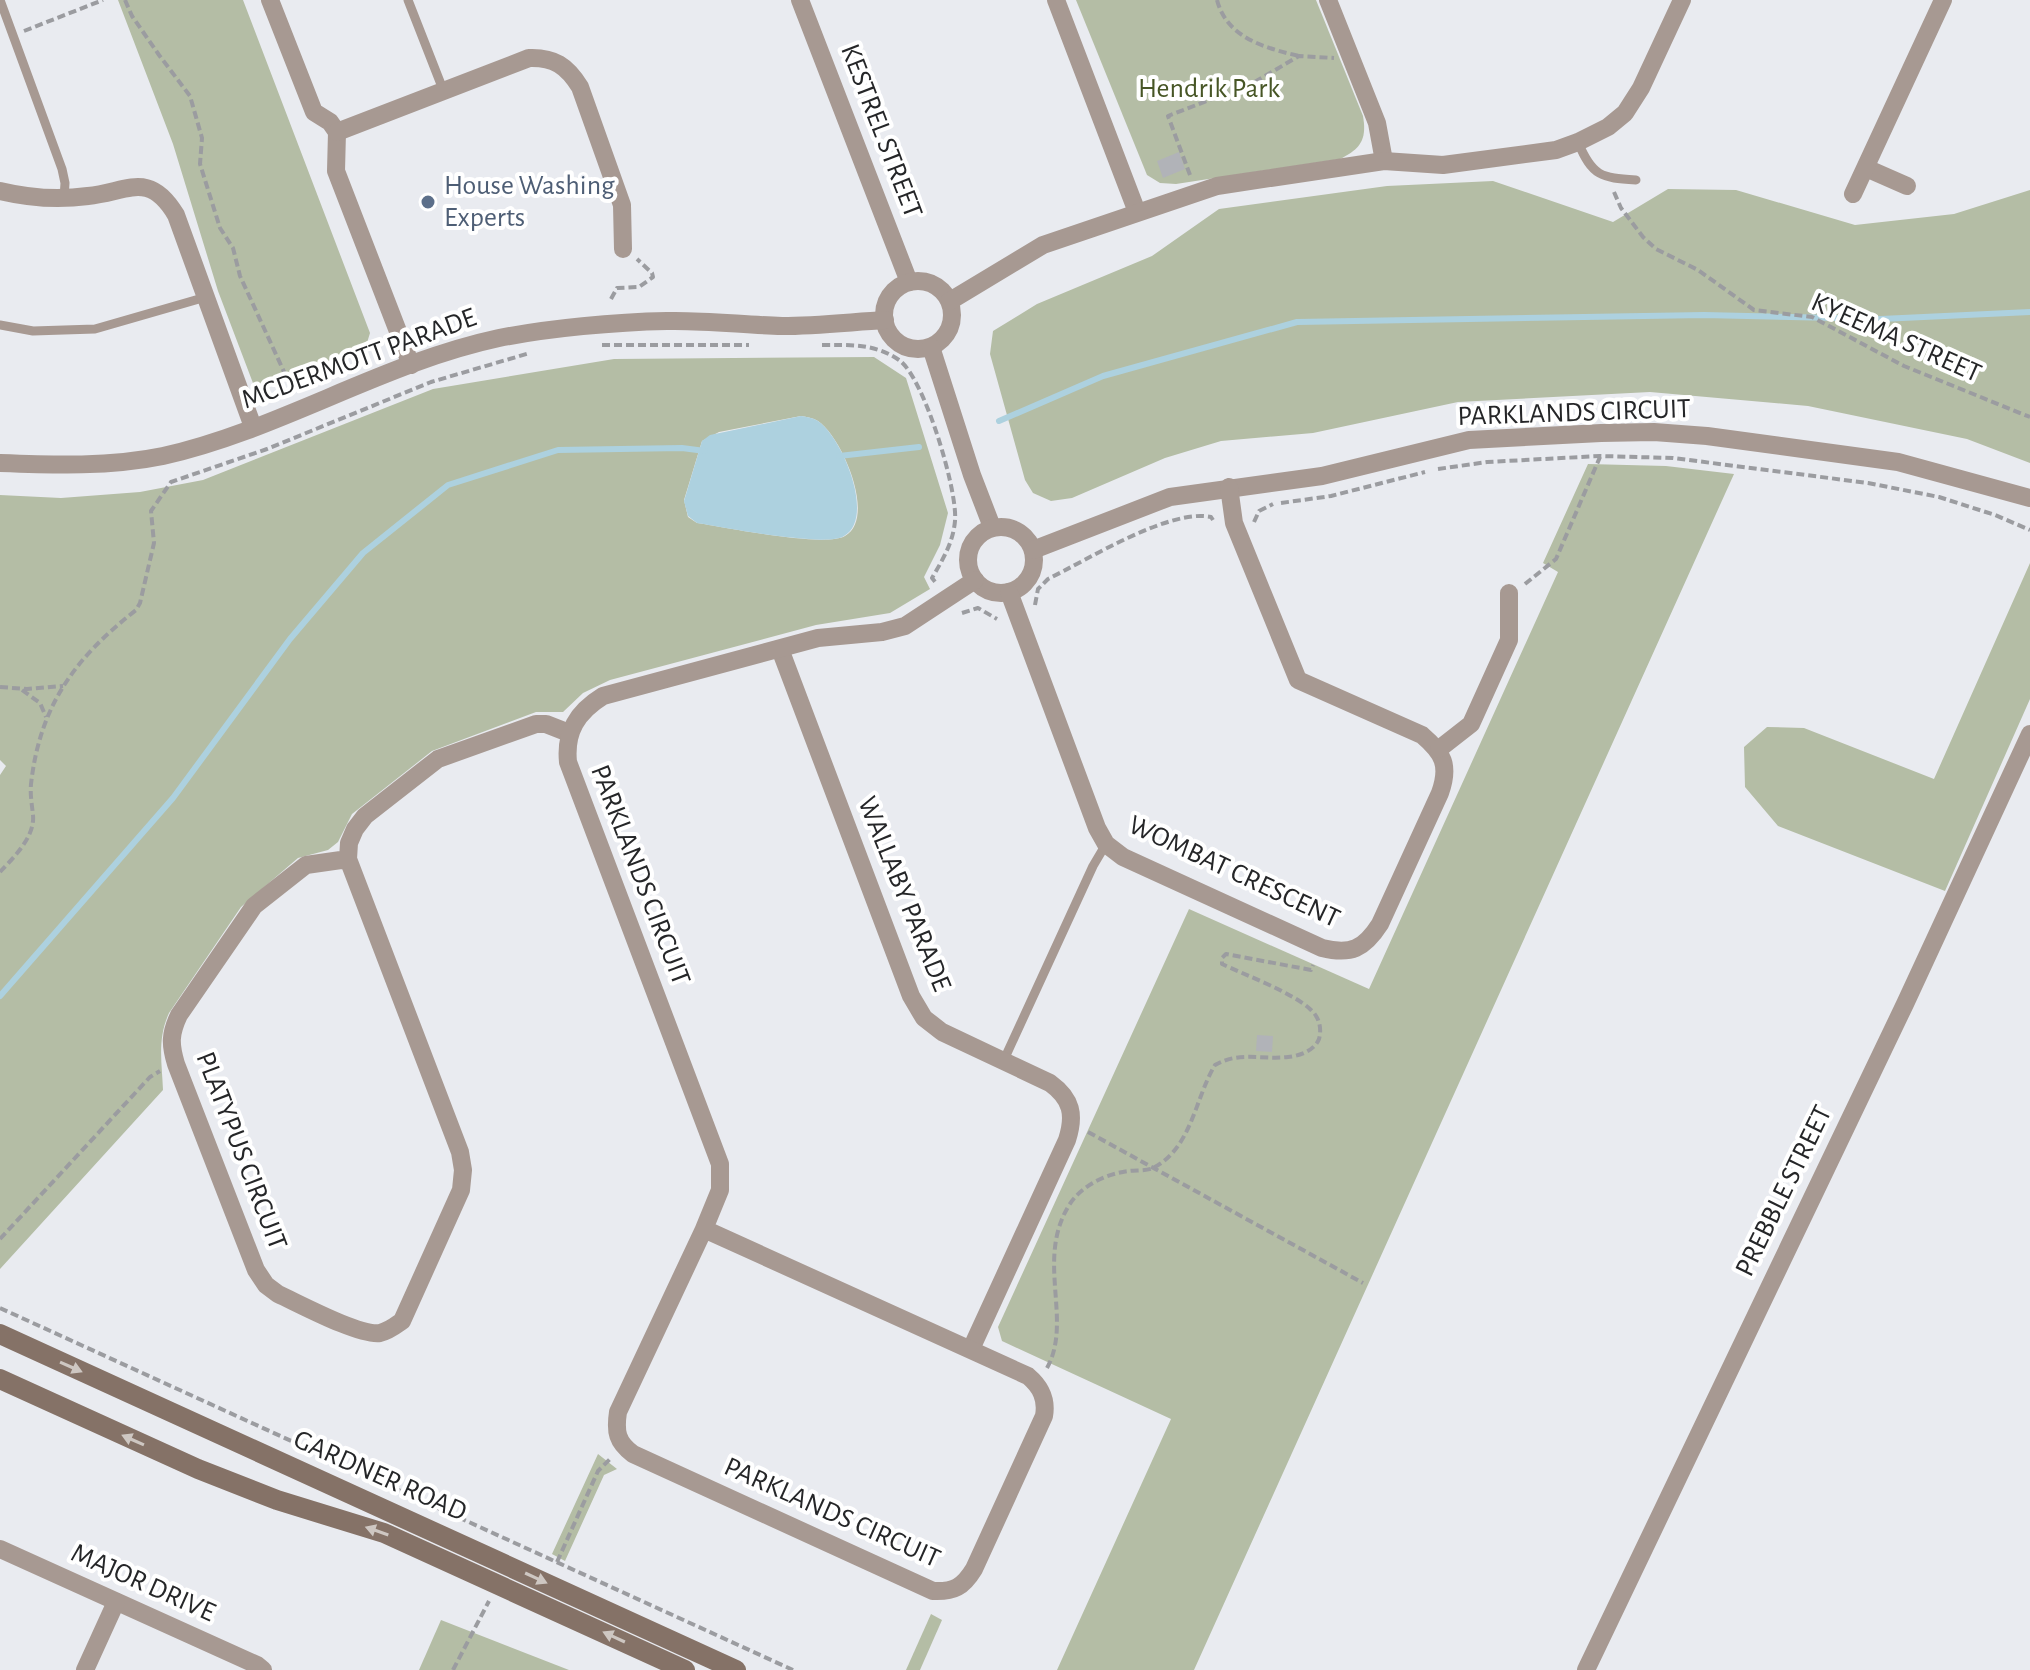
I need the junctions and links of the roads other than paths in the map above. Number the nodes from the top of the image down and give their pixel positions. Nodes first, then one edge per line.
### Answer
1 (0, 0) edge
2 (270, 0) edge
3 (408, 0) edge
4 (800, 0) edge
5 (1056, 0) edge
6 (1328, 0) edge
7 (1682, 0) edge
8 (1943, 0) edge
9 (444, 92) junction
10 (337, 132) junction
11 (1578, 142) junction
12 (1384, 161) junction
13 (1866, 168) junction
14 (1636, 180) dead end
15 (1907, 186) dead end
16 (0, 191) edge
17 (1853, 194) dead end
18 (64, 198) junction
19 (1137, 212) junction
20 (623, 249) road end
21 (909, 282) junction
22 (206, 297) junction
23 (950, 301) junction
24 (885, 320) junction
25 (0, 325) edge
26 (931, 347) junction
27 (411, 365) junction
28 (253, 427) junction
29 (0, 463) edge
30 (1229, 487) junction
31 (2030, 498) edge
32 (992, 527) junction
33 (1033, 550) junction
34 (975, 580) junction
35 (1009, 592) junction
36 (1509, 593) road end
37 (780, 649) junction
38 (569, 733) junction
39 (2030, 734) edge
40 (1439, 749) junction
41 (1106, 844) junction
42 (348, 859) junction
43 (1003, 1062) junction
44 (704, 1229) junction
45 (0, 1334) edge
46 (971, 1349) junction
47 (0, 1379) edge
48 (0, 1549) edge
49 (116, 1602) junction
50 (85, 1670) edge
51 (263, 1670) edge
52 (685, 1670) edge
53 (736, 1670) edge
54 (1586, 1670) edge

1 - 18 lane
2 - 10 street
3 - 9 lane
4 - 21 street, KESTREL STREET
5 - 19 street
6 - 12 street
7 - 11 street
8 - 13 street
9 - 10 street
9 - 20 street
10 - 27 street
11 - 12 street
11 - 14 lane
12 - 19 street
13 - 15 street
13 - 17 street
16 - 18 street
18 - 22 street
19 - 23 street
21 - 23 street
21 - 24 street
22 - 25 lane
22 - 28 street
23 - 26 street
24 - 26 street
24 - 27 street, MCDERMOTT PARADE
26 - 32 street
27 - 28 street, MCDERMOTT PARADE
28 - 29 street, MCDERMOTT PARADE
30 - 31 street, PARKLANDS CIRCUIT
30 - 33 street, PARKLANDS CIRCUIT
30 - 40 street
32 - 33 street
32 - 34 street
33 - 35 street
34 - 35 street
34 - 37 street, PARKLANDS CIRCUIT
35 - 41 street, WOMBAT CRESCENT
36 - 40 street
37 - 38 street, PARKLANDS CIRCUIT
37 - 43 street, WALLABY PARADE
38 - 42 street
38 - 44 street, PARKLANDS CIRCUIT
39 - 54 street, PREBBLE STREET
40 - 41 street, WOMBAT CRESCENT
41 - 43 lane
42 - 42 street, PLATYPUS CIRCUIT
43 - 46 street, WALLABY PARADE
44 - 46 street
44 - 46 street, PARKLANDS CIRCUIT
45 -> 53 street, GARDNER ROAD
52 -> 47 street, GARDNER ROAD
48 - 49 street, MAJOR DRIVE
49 - 50 street
49 - 51 street, MAJOR DRIVE

